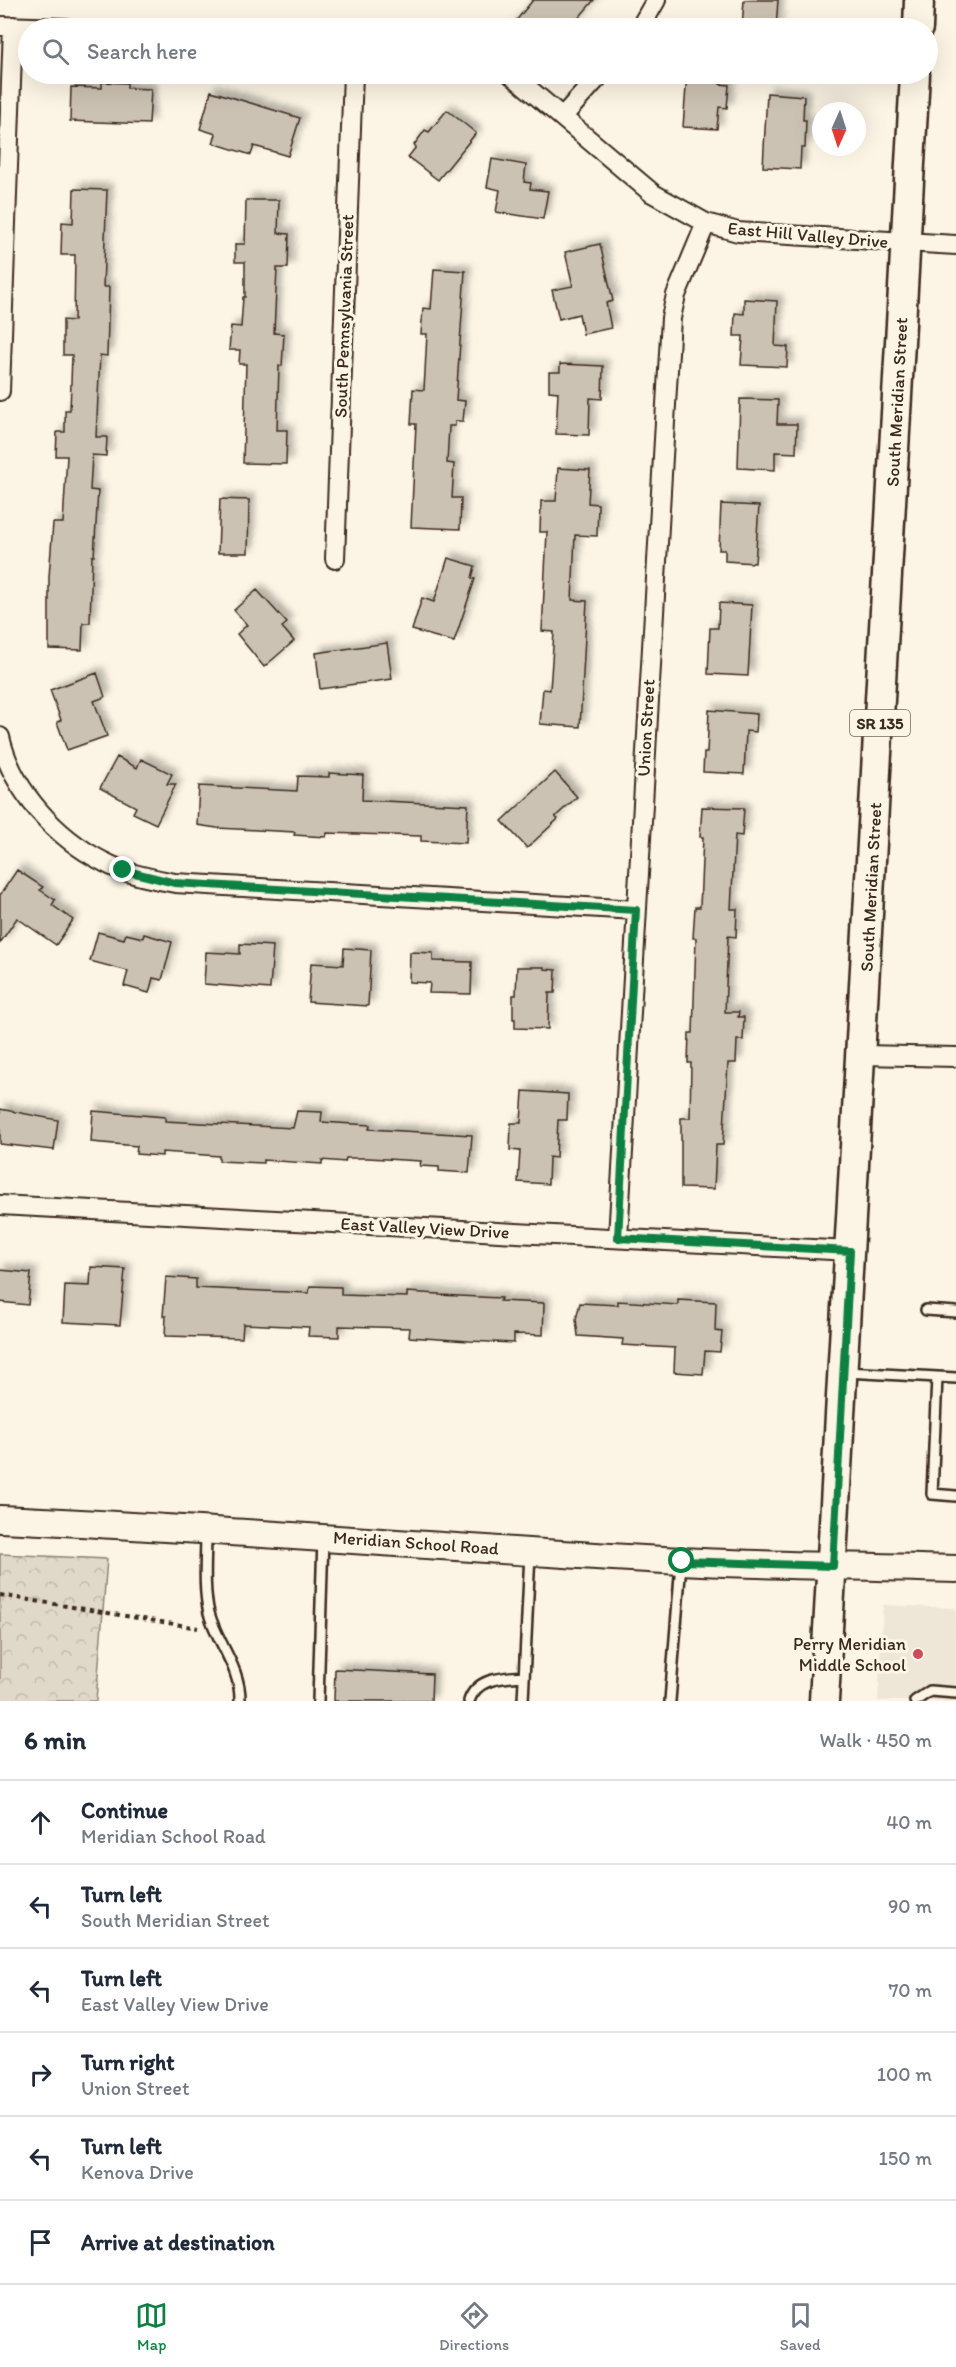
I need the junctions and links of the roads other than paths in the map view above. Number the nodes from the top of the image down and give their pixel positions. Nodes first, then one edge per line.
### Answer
1 (656, 0) edge
2 (919, 0) edge
3 (646, 18) edge
4 (918, 18) edge
5 (7, 26) edge
6 (353, 84) edge
7 (523, 84) edge
8 (592, 84) edge
9 (914, 84) edge
10 (563, 116) junction
11 (706, 223) junction
12 (906, 243) junction
13 (956, 245) edge
14 (0, 391) edge
15 (335, 559) dead end
16 (0, 737) edge
17 (636, 910) junction
18 (862, 1055) junction
19 (956, 1058) edge
20 (0, 1205) edge
21 (618, 1238) junction
22 (850, 1251) junction
23 (926, 1310) dead end
24 (956, 1312) edge
25 (843, 1372) junction
26 (937, 1377) junction
27 (956, 1378) edge
28 (956, 1496) edge
29 (0, 1519) edge
30 (206, 1529) junction
31 (324, 1537) junction
32 (530, 1551) junction
33 (682, 1561) junction
34 (833, 1566) junction
35 (956, 1569) edge
36 (524, 1676) junction
37 (956, 1693) edge
38 (240, 1701) edge
39 (318, 1701) edge
40 (469, 1701) edge
41 (523, 1701) edge
42 (670, 1701) edge
43 (824, 1701) edge
44 (915, 1701) edge

1 - 3 street
2 - 4 main road
5 - 14 street
6 - 15 street, South Pennsylvania Street
7 - 10 street, East Hill Valley Drive
8 - 10 street
9 - 12 main road, South Meridian Street / SR 135
10 - 11 street, East Hill Valley Drive
11 - 12 street, East Hill Valley Drive
11 - 17 street, Union Street
12 - 13 street, East Hill Valley Drive
12 - 18 main road, South Meridian Street / SR 135
16 - 17 street
17 - 21 street, Union Street
18 - 19 street
18 - 22 main road, South Meridian Street / SR 135
20 - 21 street, East Valley View Drive
21 - 22 street, East Valley View Drive
22 - 25 main road, South Meridian Street / SR 135
23 - 24 lane
25 - 26 lane
25 - 34 main road, South Meridian Street / SR 135
26 - 27 lane
26 - 28 lane
29 - 30 main road, Meridian School Road
30 - 31 main road, Meridian School Road
30 - 38 lane
31 - 32 main road, Meridian School Road
31 - 39 lane
32 - 33 main road, Meridian School Road
32 - 36 lane
33 - 34 main road, Meridian School Road
33 - 42 lane
34 - 35 main road, Meridian School Road
34 - 43 main road, South Meridian Street / SR 135
36 - 40 lane
36 - 41 lane
37 - 44 lane

